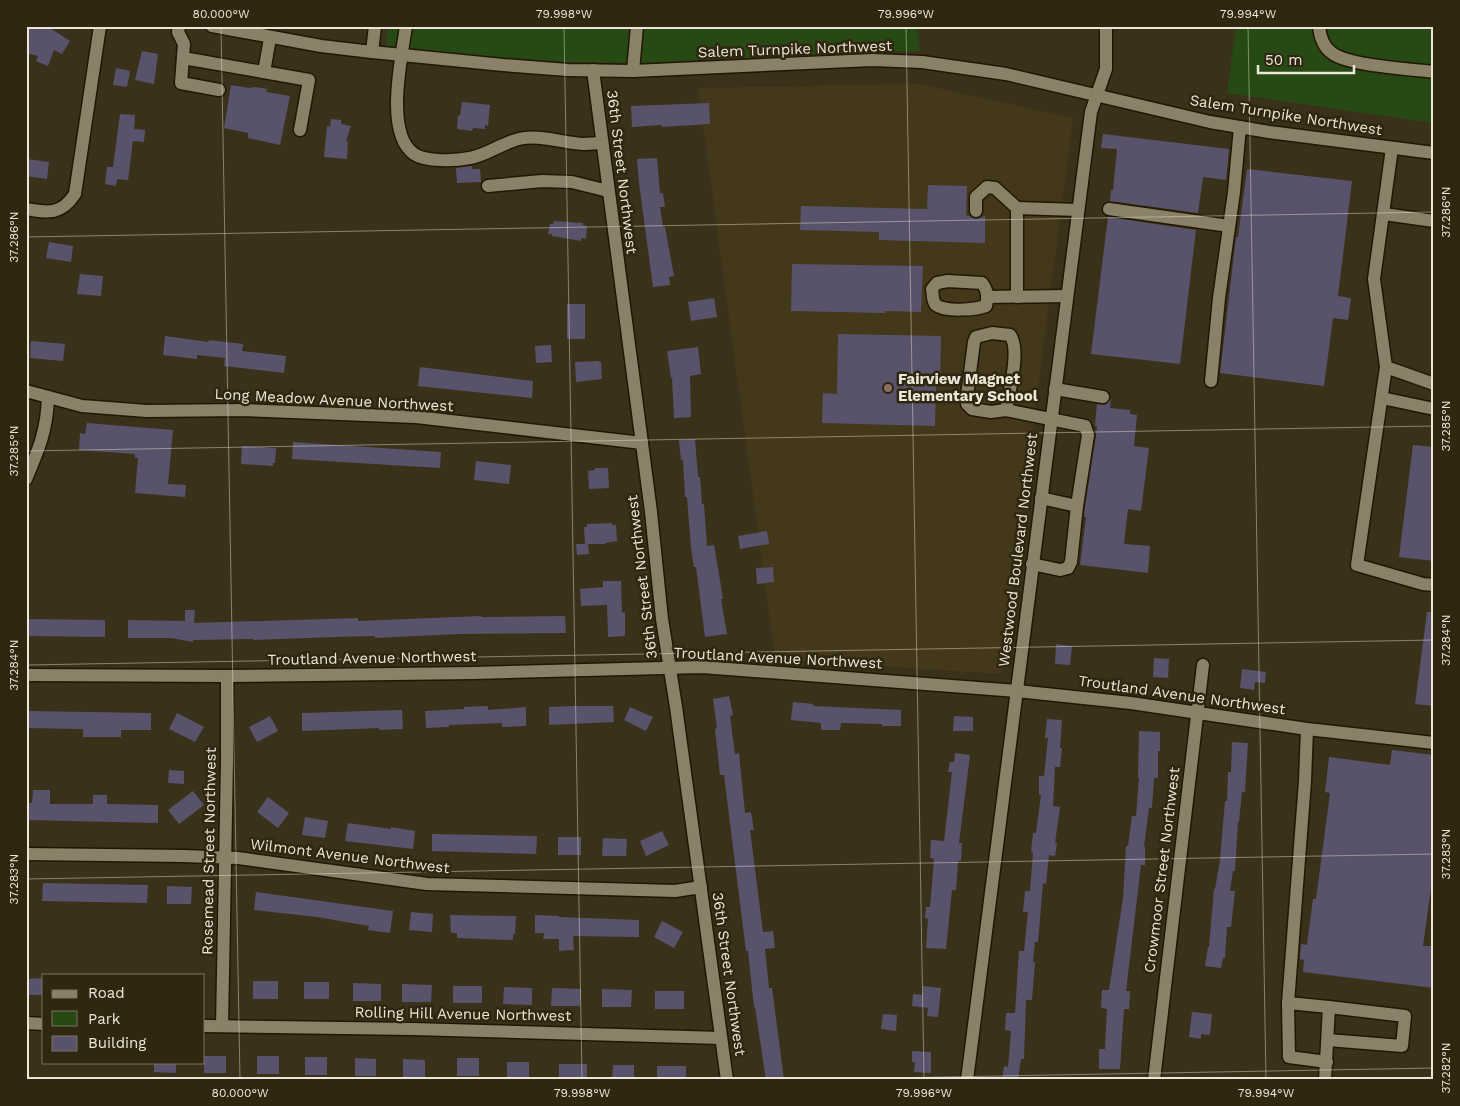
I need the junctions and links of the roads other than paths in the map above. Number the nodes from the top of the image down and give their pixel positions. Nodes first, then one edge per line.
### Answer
1 (100, 26) edge
2 (179, 26) edge
3 (212, 26) edge
4 (375, 26) edge
5 (406, 26) edge
6 (637, 26) edge
7 (1106, 26) edge
8 (1319, 26) edge
9 (270, 38) junction
10 (372, 52) junction
11 (402, 56) junction
12 (183, 58) junction
13 (593, 70) junction
14 (633, 71) junction
15 (264, 72) junction
16 (1434, 72) edge
17 (220, 90) dead end
18 (1097, 96) junction
19 (1240, 127) junction
20 (300, 130) dead end
21 (602, 143) junction
22 (1392, 148) junction
23 (1434, 153) edge
24 (488, 186) dead end
25 (608, 191) junction
26 (1017, 208) junction
27 (26, 209) edge
28 (1078, 210) junction
29 (1109, 210) dead end
30 (976, 211) dead end
31 (1384, 214) junction
32 (1434, 221) edge
33 (1228, 226) junction
34 (1017, 296) junction
35 (1067, 296) junction
36 (988, 297) dead end
37 (1386, 367) junction
38 (1211, 381) dead end
39 (1434, 384) edge
40 (1055, 389) junction
41 (26, 391) edge
42 (48, 397) junction
43 (1103, 397) dead end
44 (1382, 398) junction
45 (1434, 409) edge
46 (1006, 410) junction
47 (1051, 419) junction
48 (642, 443) junction
49 (26, 479) edge
50 (1041, 498) junction
51 (1077, 506) junction
52 (1032, 564) junction
53 (1434, 585) edge
54 (1203, 665) dead end
55 (670, 668) junction
56 (26, 676) edge
57 (227, 676) junction
58 (1016, 691) junction
59 (1198, 712) junction
60 (1307, 729) junction
61 (1434, 743) edge
62 (26, 854) edge
63 (225, 858) junction
64 (701, 887) junction
65 (1288, 1003) junction
66 (1329, 1008) junction
67 (26, 1023) edge
68 (42, 1024) edge
69 (205, 1026) edge
70 (222, 1026) junction
71 (721, 1038) junction
72 (1328, 1040) junction
73 (1327, 1062) junction
74 (727, 1080) edge
75 (967, 1080) edge
76 (1154, 1080) edge
77 (1325, 1080) edge

1 - 27 street
2 - 12 street
3 - 9 street, Salem Turnpike Northwest
4 - 10 street
5 - 11 street
6 - 14 street
7 - 18 street, Westwood Boulevard Northwest
8 - 16 street
9 - 10 street, Salem Turnpike Northwest
9 - 15 street
10 - 11 street, Salem Turnpike Northwest
11 - 13 street, Salem Turnpike Northwest
11 - 21 street
12 - 15 street
12 - 17 street
13 - 14 street, Salem Turnpike Northwest
13 - 21 street, 36th Street Northwest
14 - 18 street, Salem Turnpike Northwest
15 - 20 street
18 - 19 street, Salem Turnpike Northwest
18 - 28 street, Westwood Boulevard Northwest
19 - 22 street, Salem Turnpike Northwest
19 - 33 street
21 - 25 street, 36th Street Northwest
22 - 23 street, Salem Turnpike Northwest
22 - 31 street
24 - 25 street
25 - 48 street, 36th Street Northwest
26 - 28 street
26 - 30 street
26 - 34 street
28 - 35 street, Westwood Boulevard Northwest
29 - 33 street
31 - 32 street
31 - 37 street
33 - 38 street
34 - 35 street
34 - 36 street
35 - 40 street, Westwood Boulevard Northwest
37 - 39 street
37 - 44 street
40 - 43 street
40 - 47 street, Westwood Boulevard Northwest
41 - 42 street, Long Meadow Avenue Northwest
42 - 48 street, Long Meadow Avenue Northwest
42 - 49 street
44 - 45 street
44 - 53 street
46 - 46 street
46 - 47 street
47 - 50 street, Westwood Boulevard Northwest
47 - 51 street
48 - 55 street, 36th Street Northwest
50 - 51 street
50 - 52 street, Westwood Boulevard Northwest
51 - 52 street
52 - 58 street, Westwood Boulevard Northwest
54 - 59 street, Crowmoor Street Northwest
55 - 57 street, Troutland Avenue Northwest
55 - 58 street, Troutland Avenue Northwest
55 - 64 street, 36th Street Northwest
56 - 57 street, Troutland Avenue Northwest
57 - 63 street, Rosemead Street Northwest
58 - 59 street, Troutland Avenue Northwest
58 - 75 street, Westwood Boulevard Northwest
59 - 60 street, Troutland Avenue Northwest
59 - 76 street, Crowmoor Street Northwest
60 - 61 street, Troutland Avenue Northwest
60 - 65 street
62 - 63 street, Wilmont Avenue Northwest
63 - 64 street, Wilmont Avenue Northwest
63 - 70 street, Rosemead Street Northwest
64 - 71 street, 36th Street Northwest
65 - 66 street
65 - 73 street
66 - 72 street
66 - 72 street
67 - 68 street
69 - 70 street, Rolling Hill Avenue Northwest
70 - 71 street, Rolling Hill Avenue Northwest
71 - 74 street, 36th Street Northwest
72 - 73 street
73 - 77 street

